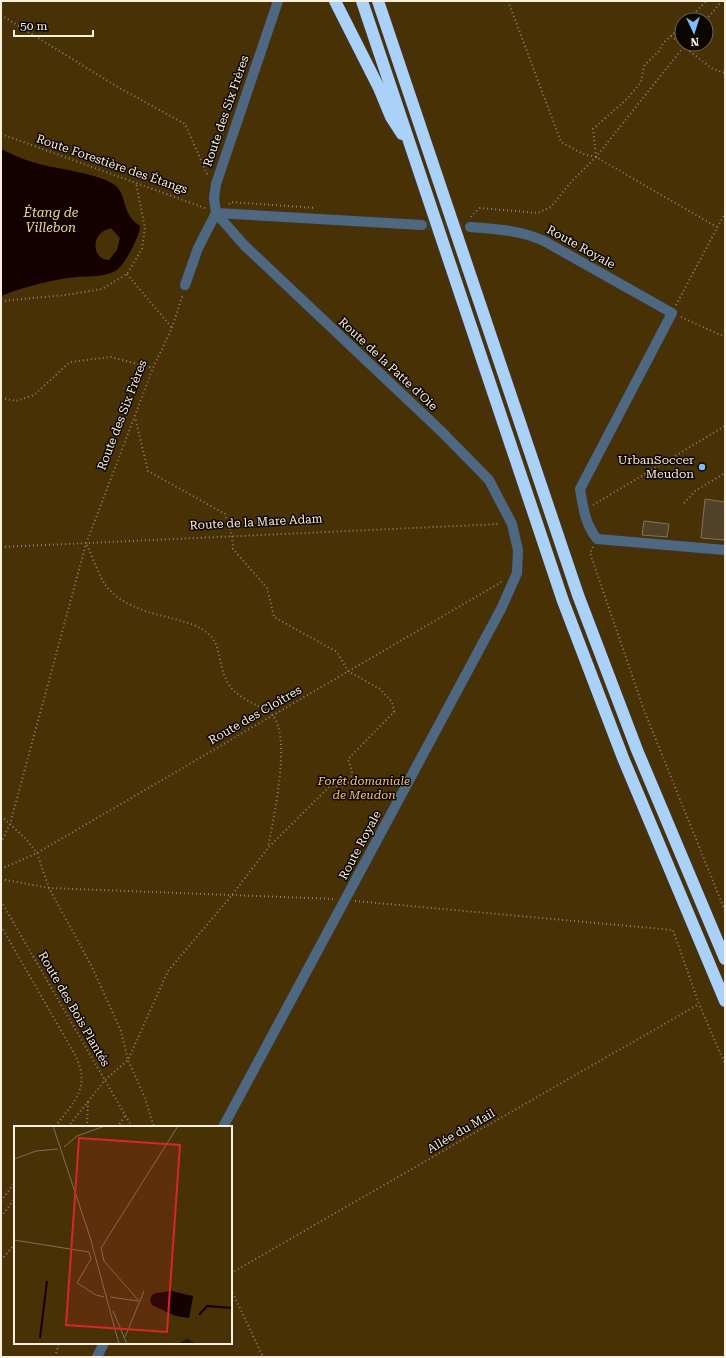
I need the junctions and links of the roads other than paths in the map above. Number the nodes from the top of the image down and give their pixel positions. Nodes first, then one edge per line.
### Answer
1 (278, 1) edge
2 (335, 1) edge
3 (362, 1) edge
4 (378, 1) edge
5 (413, 152) junction
6 (216, 213) junction
7 (422, 225) tunnel mouth
8 (470, 226) tunnel mouth
9 (185, 285) road end
10 (518, 550) joint
11 (725, 550) edge
12 (725, 959) edge
13 (725, 1001) edge
14 (224, 1126) edge
15 (104, 1344) edge
16 (97, 1357) edge

1 - 6 street, Route des Six Frères
2 - 5 highway
3 - 5 highway
4 - 12 highway
5 - 13 highway
6 - 7 street
6 - 9 street
6 - 10 street, Route de la Patte d'Oie
8 - 11 street, Route Royale
10 - 14 street, Route Royale
15 - 16 street

